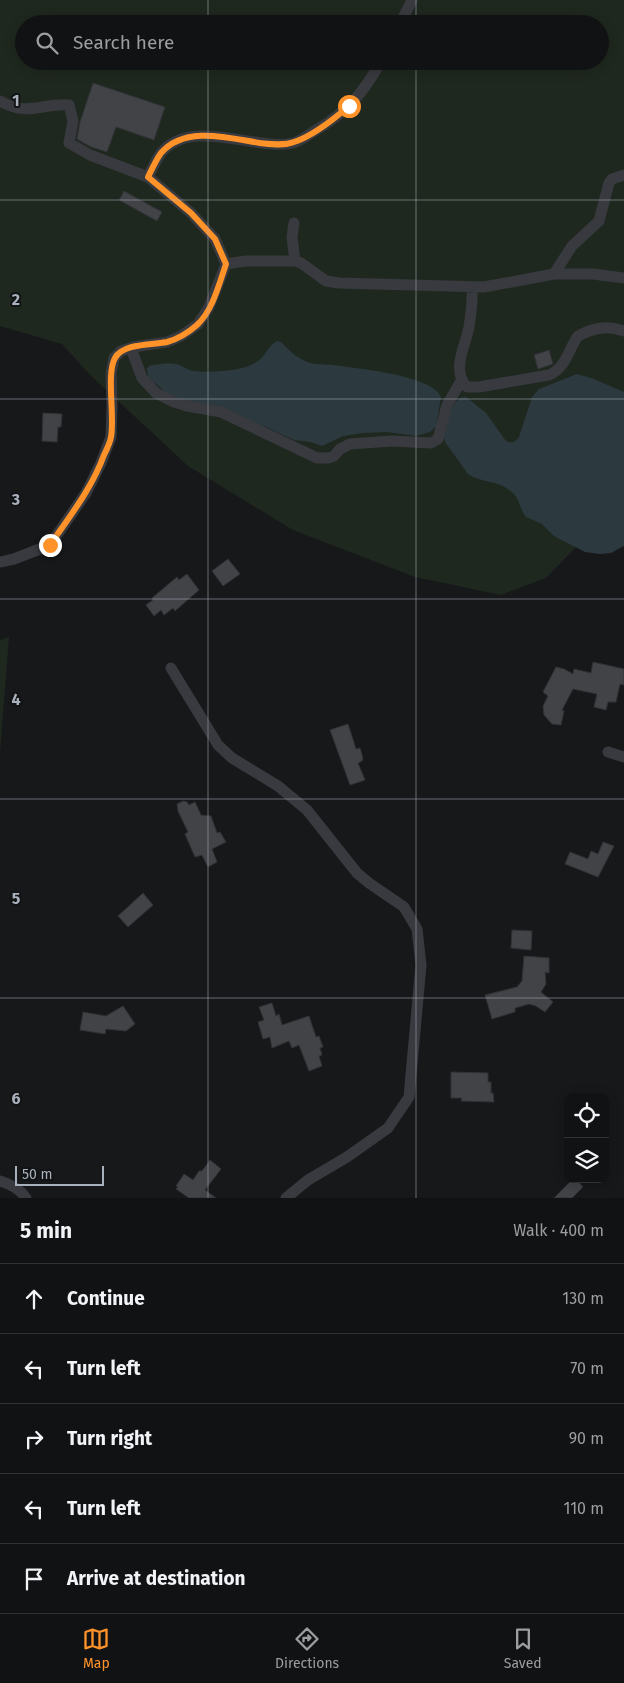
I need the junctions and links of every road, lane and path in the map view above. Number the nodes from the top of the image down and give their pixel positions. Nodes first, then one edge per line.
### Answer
1 (412, 0) edge
2 (404, 15) edge
3 (376, 70) edge
4 (0, 101) edge
5 (624, 175) edge
6 (148, 177) junction
7 (294, 223) dead end
8 (295, 261) junction
9 (226, 264) junction
10 (554, 274) junction
11 (624, 278) edge
12 (472, 288) junction
13 (624, 331) edge
14 (130, 348) junction
15 (462, 381) junction
16 (0, 562) edge
17 (171, 668) dead end
18 (608, 752) dead end
19 (624, 757) edge
20 (0, 1181) edge
21 (26, 1198) edge
22 (286, 1198) edge

1 - 2 street
3 - 6 street
4 - 6 street
5 - 10 street
6 - 9 street
7 - 8 street
8 - 9 street
8 - 12 street
9 - 14 street
10 - 11 street
10 - 12 street
12 - 15 street
13 - 15 street
14 - 15 street
14 - 16 street
17 - 22 street
18 - 19 street
20 - 21 street

